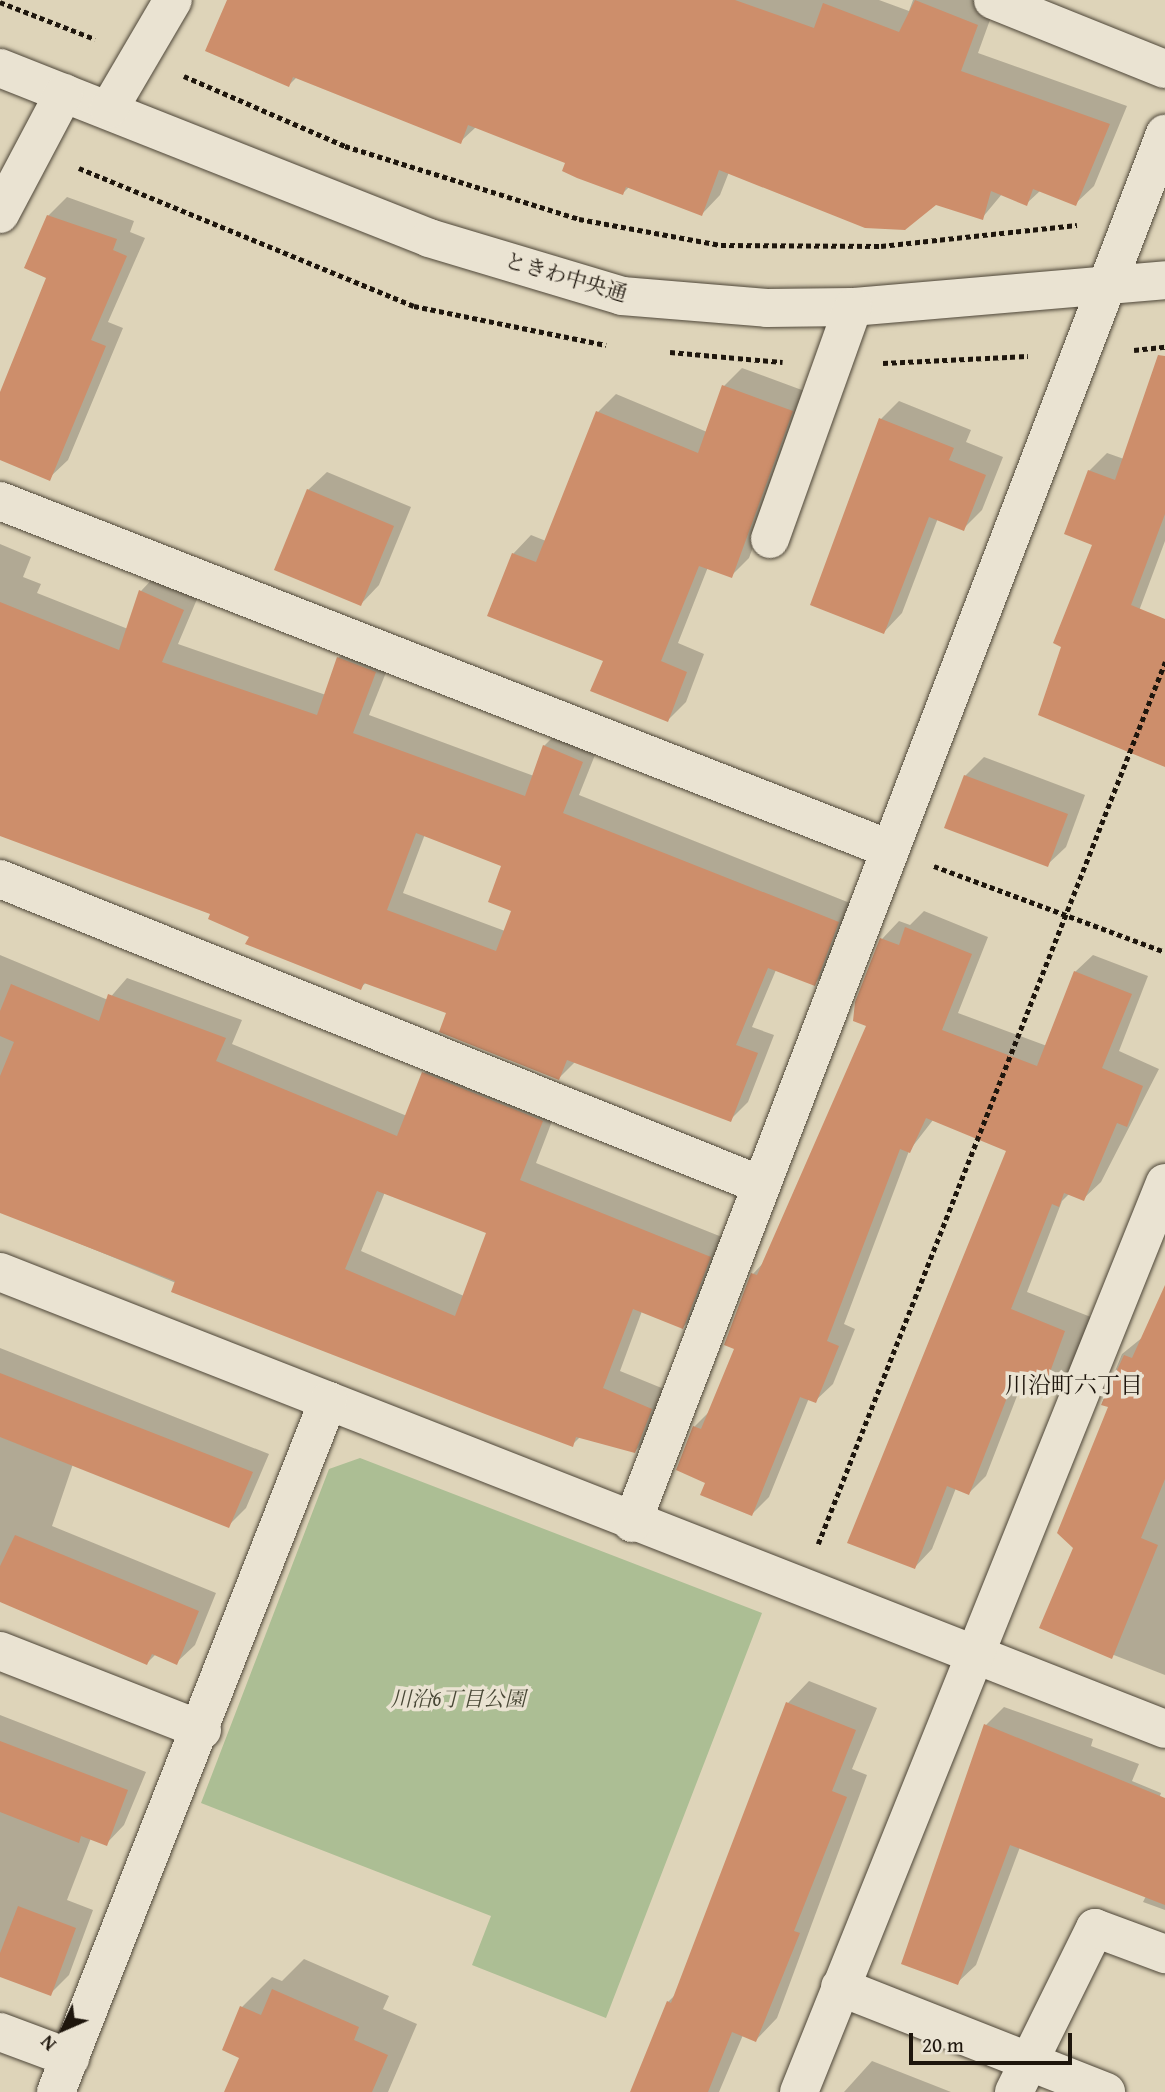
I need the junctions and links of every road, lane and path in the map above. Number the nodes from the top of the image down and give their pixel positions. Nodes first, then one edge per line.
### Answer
1 (173, 0) edge
2 (993, 0) edge
3 (0, 2) edge
4 (139, 57) junction
5 (0, 68) edge
6 (1165, 69) edge
7 (64, 93) junction
8 (108, 109) junction
9 (1165, 134) edge
10 (0, 214) edge
11 (1134, 219) junction
12 (1165, 280) edge
13 (1108, 284) junction
14 (853, 307) junction
15 (0, 501) edge
16 (770, 540) dead end
17 (887, 848) junction
18 (0, 879) edge
19 (1165, 952) edge
20 (1165, 1183) edge
21 (761, 1185) junction
22 (0, 1272) edge
23 (328, 1401) junction
24 (632, 1523) junction
25 (0, 1651) edge
26 (978, 1657) junction
27 (1165, 1729) edge
28 (202, 1730) junction
29 (1165, 1954) edge
30 (839, 1987) junction
31 (0, 2032) edge
32 (63, 2075) edge
33 (1020, 2077) edge
34 (799, 2092) edge
35 (1106, 2092) edge

1 - 4 street
2 - 6 street
3 - 4 path
4 - 8 street
4 - 11 path
5 - 7 street, ときわ中央通
7 - 8 street, ときわ中央通
7 - 10 street
8 - 14 street, ときわ中央通
9 - 11 street
11 - 13 street
12 - 13 street, ときわ中央通
13 - 14 street, ときわ中央通
13 - 17 street
14 - 16 street
15 - 17 street
17 - 19 path
17 - 21 street
18 - 21 street
20 - 26 street
21 - 24 street
22 - 23 street
23 - 24 street
23 - 28 street
24 - 26 street
25 - 28 street
26 - 27 street
26 - 30 street
28 - 32 street
29 - 33 street
30 - 33 street
30 - 34 street
31 - 32 street
33 - 35 street

